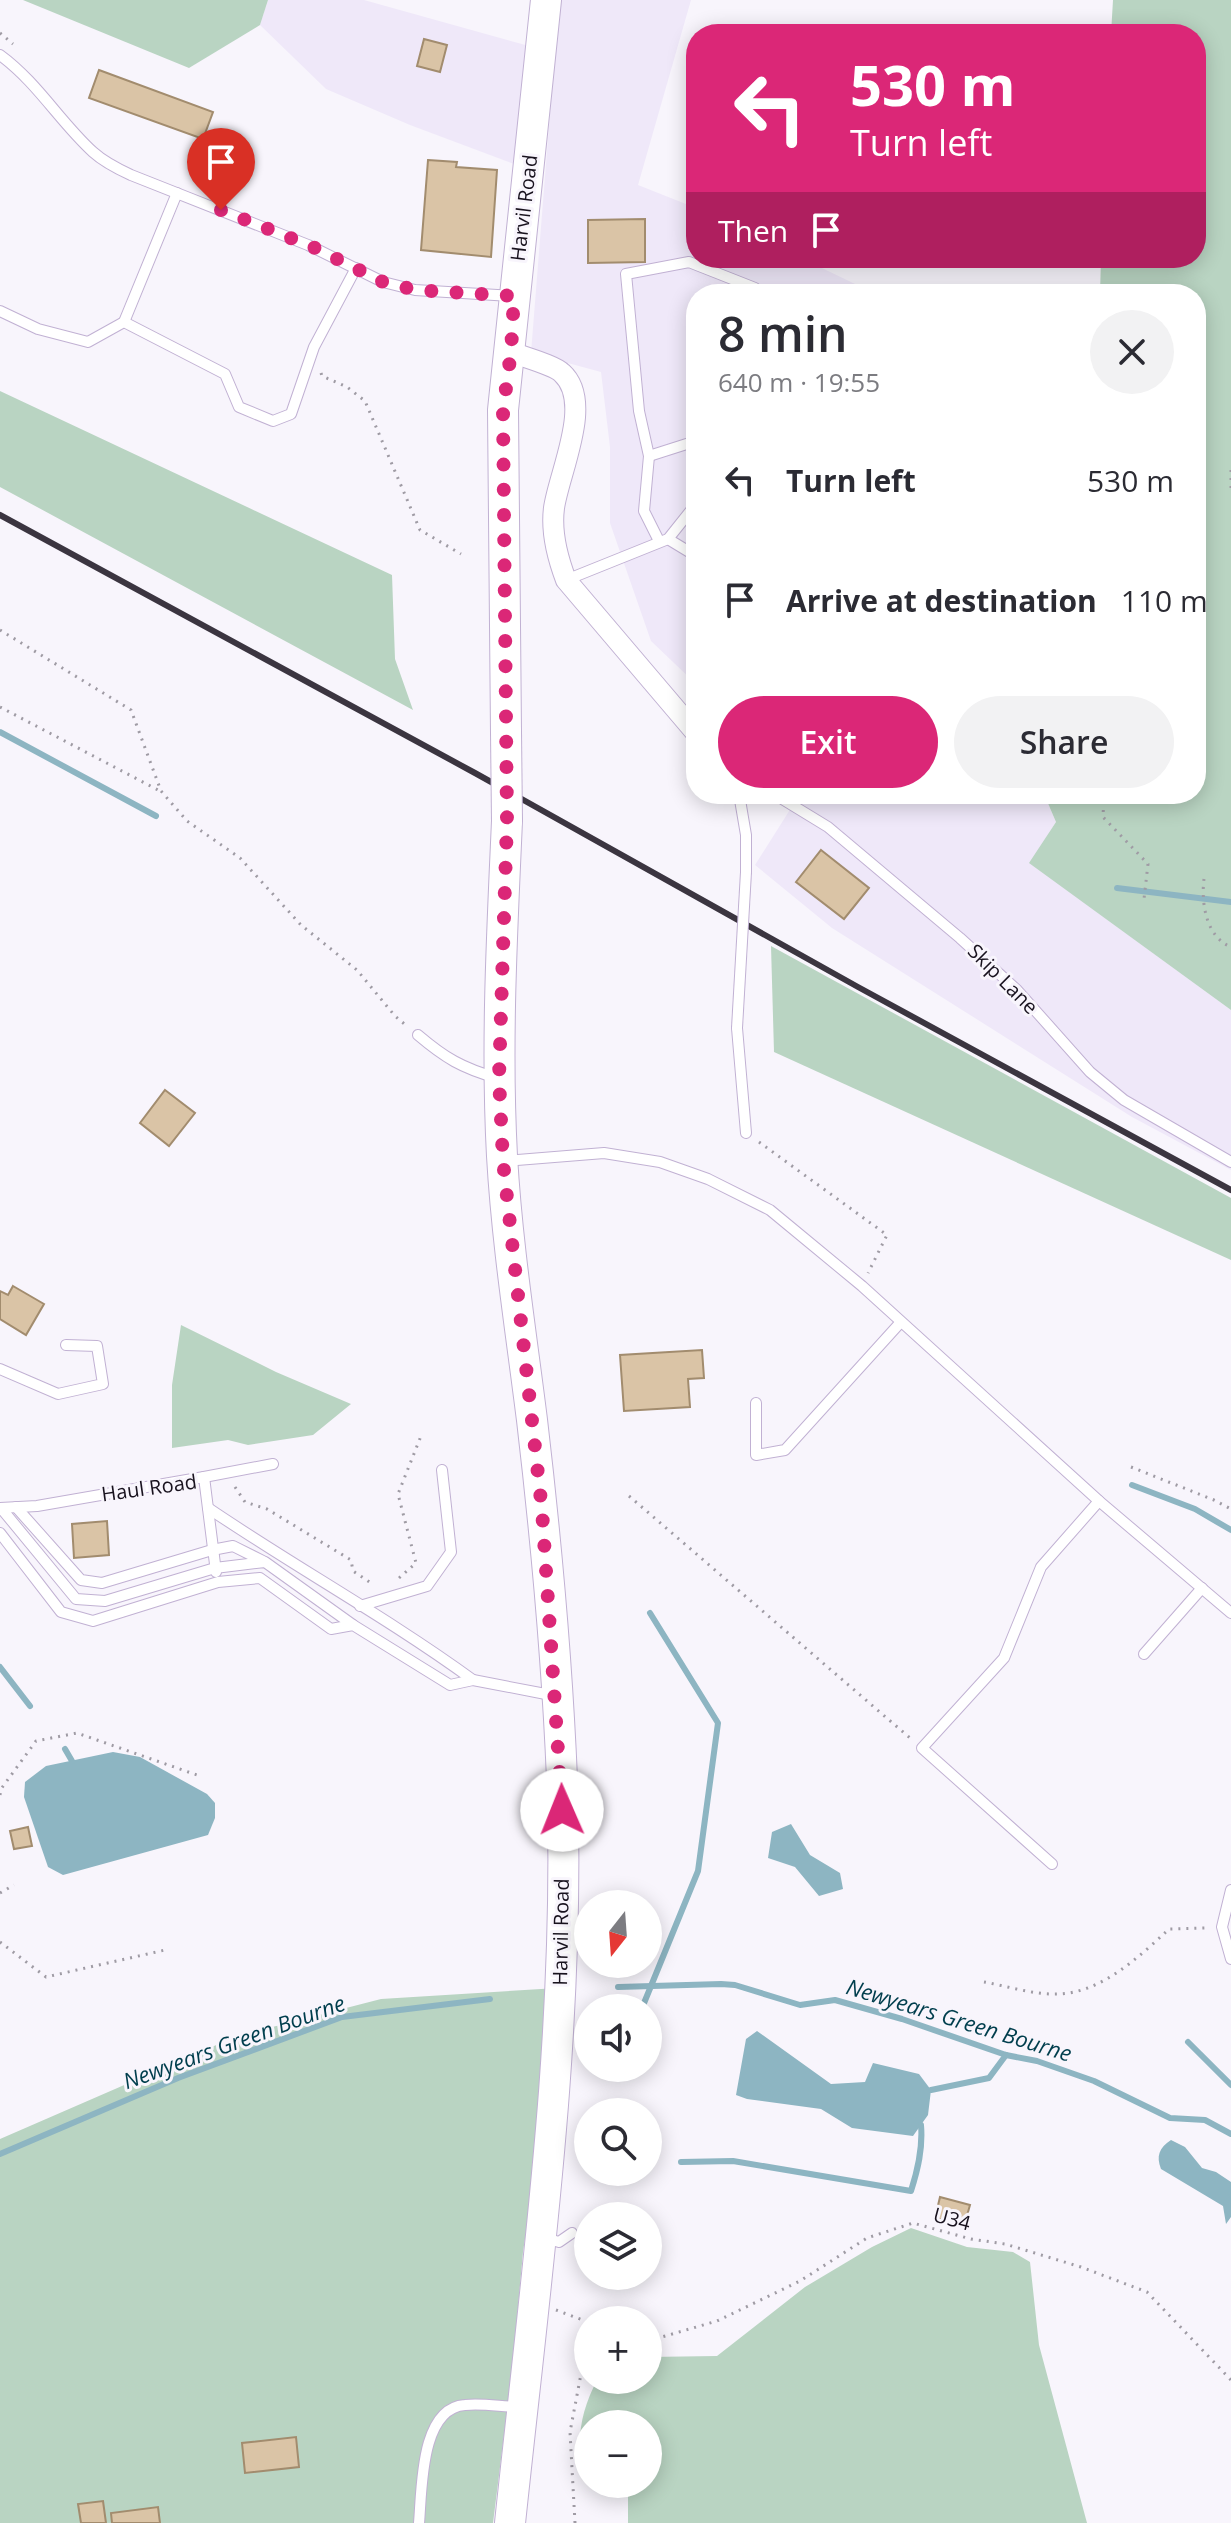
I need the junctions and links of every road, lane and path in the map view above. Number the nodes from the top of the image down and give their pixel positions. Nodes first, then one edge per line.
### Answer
1 (546, 0) edge
2 (0, 33) edge
3 (20, 51) dead end
4 (0, 55) edge
5 (177, 193) junction
6 (686, 263) edge
7 (356, 268) junction
8 (704, 268) edge
9 (745, 284) edge
10 (514, 296) junction
11 (0, 311) edge
12 (124, 322) junction
13 (314, 347) junction
14 (511, 352) junction
15 (686, 444) edge
16 (649, 456) junction
17 (1231, 470) edge
18 (1231, 494) edge
19 (686, 515) edge
20 (663, 540) junction
21 (686, 551) edge
22 (461, 554) dead end
23 (566, 580) junction
24 (0, 630) edge
25 (0, 707) edge
26 (686, 721) edge
27 (161, 791) junction
28 (741, 804) edge
29 (790, 804) edge
30 (1104, 804) edge
31 (1204, 879) dead end
32 (1144, 899) dead end
33 (1231, 947) edge
34 (418, 1035) joint
35 (499, 1078) junction
36 (746, 1133) joint
37 (503, 1161) junction
38 (1231, 1162) edge
39 (862, 1286) junction
40 (900, 1323) junction
41 (66, 1345) dead end
42 (0, 1369) edge
43 (756, 1403) dead end
44 (421, 1436) dead end
45 (273, 1464) dead end
46 (1131, 1467) dead end
47 (442, 1470) dead end
48 (231, 1472) junction
49 (204, 1477) junction
50 (629, 1496) dead end
51 (1099, 1501) junction
52 (16, 1507) junction
53 (1, 1508) edge
54 (208, 1508) junction
55 (1231, 1509) edge
56 (0, 1533) edge
57 (212, 1550) junction
58 (265, 1562) junction
59 (215, 1568) junction
60 (218, 1582) junction
61 (392, 1584) dead end
62 (381, 1585) dead end
63 (1202, 1588) junction
64 (360, 1606) junction
65 (1231, 1613) edge
66 (353, 1625) junction
67 (1144, 1654) dead end
68 (473, 1680) junction
69 (556, 1696) junction
70 (922, 1748) junction
71 (197, 1775) dead end
72 (0, 1795) edge
73 (1052, 1864) dead end
74 (14, 1885) dead end
75 (1231, 1890) edge
76 (0, 1893) edge
77 (1222, 1927) junction
78 (0, 1942) edge
79 (165, 1950) dead end
80 (1231, 1959) edge
81 (984, 1982) dead end
82 (534, 2302) junction
83 (574, 2317) edge
84 (662, 2337) edge
85 (1231, 2380) edge
86 (577, 2394) edge
87 (523, 2408) junction
88 (419, 2523) edge
89 (510, 2523) edge
90 (575, 2523) edge

1 - 10 street, Harvil Road
2 - 3 path
4 - 5 lane
5 - 7 lane
5 - 12 lane
6 - 16 lane
7 - 10 lane
7 - 13 lane
8 - 9 lane
10 - 14 street, Harvil Road
11 - 12 lane
12 - 13 lane
13 - 22 path
14 - 23 street
14 - 35 street, Harvil Road, bridge
15 - 16 lane
16 - 20 lane
17 - 18 path
19 - 20 lane
20 - 21 lane
20 - 23 lane
23 - 26 street
24 - 27 path
25 - 27 path
27 - 34 path
28 - 36 lane, bridge
29 - 38 lane, Skip Lane
30 - 32 path
31 - 33 path
34 - 35 lane
35 - 37 street, Harvil Road
36 - 39 path
37 - 39 lane
37 - 69 street, Harvil Road
39 - 40 lane
40 - 43 lane
40 - 51 lane
41 - 42 lane
44 - 61 path
45 - 48 lane
46 - 55 path
47 - 64 lane
48 - 49 lane
48 - 62 path
49 - 52 lane, Haul Road
49 - 54 lane, Haul Road
50 - 70 path
51 - 63 lane
51 - 70 lane
52 - 53 lane, Haul Road
52 - 57 lane
53 - 59 lane
54 - 57 lane, Haul Road
54 - 64 lane
56 - 60 lane
57 - 58 lane
57 - 59 lane, Haul Road
58 - 59 lane
58 - 66 lane
59 - 60 lane, Haul Road
60 - 66 lane
63 - 65 lane
63 - 67 lane
64 - 68 lane
66 - 68 lane
68 - 69 lane
69 - 82 street, Harvil Road
70 - 73 lane
71 - 72 path
74 - 76 path
75 - 77 lane
77 - 80 lane
77 - 81 path
78 - 79 path
82 - 83 path
82 - 87 street, Harvil Road
84 - 85 path, U34
86 - 90 path
87 - 88 lane
87 - 89 street, Harvil Road

